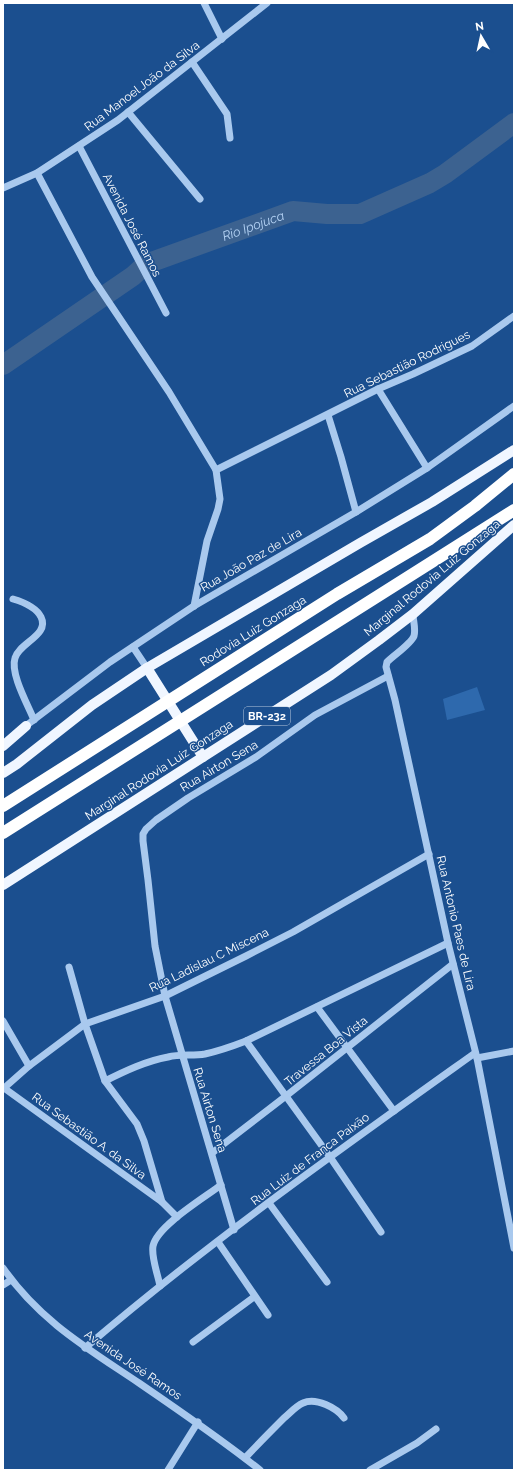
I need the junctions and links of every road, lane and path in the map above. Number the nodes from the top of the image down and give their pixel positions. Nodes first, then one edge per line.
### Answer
1 (204, 3) edge
2 (267, 3) edge
3 (222, 38) junction
4 (192, 62) junction
5 (128, 112) junction
6 (230, 138) dead end
7 (79, 146) junction
8 (37, 173) junction
9 (3, 188) edge
10 (200, 199) dead end
11 (166, 313) dead end
12 (514, 316) edge
13 (378, 389) junction
14 (514, 406) edge
15 (328, 415) junction
16 (514, 450) edge
17 (427, 468) junction
18 (216, 470) junction
19 (514, 474) edge
20 (514, 510) edge
21 (356, 512) junction
22 (514, 524) edge
23 (13, 599) dead end
24 (194, 606) junction
25 (413, 614) junction
26 (133, 647) junction
27 (147, 668) junction
28 (388, 676) junction
29 (30, 723) junction
30 (3, 739) edge
31 (3, 746) edge
32 (203, 757) junction
33 (3, 773) edge
34 (3, 806) edge
35 (3, 833) edge
36 (429, 854) junction
37 (3, 885) edge
38 (448, 943) junction
39 (453, 964) junction
40 (69, 967) dead end
41 (164, 996) junction
42 (317, 1007) junction
43 (3, 1022) edge
44 (85, 1024) junction
45 (246, 1041) junction
46 (348, 1047) junction
47 (514, 1051) edge
48 (182, 1055) junction
49 (476, 1056) junction
50 (29, 1066) junction
51 (105, 1081) junction
52 (3, 1088) edge
53 (286, 1096) junction
54 (394, 1111) junction
55 (212, 1153) junction
56 (330, 1157) junction
57 (221, 1185) junction
58 (162, 1202) junction
59 (269, 1203) junction
60 (177, 1217) junction
61 (234, 1230) junction
62 (381, 1232) dead end
63 (218, 1242) junction
64 (514, 1248) edge
65 (3, 1268) edge
66 (11, 1280) junction
67 (327, 1282) dead end
68 (3, 1285) edge
69 (160, 1286) junction
70 (254, 1297) junction
71 (268, 1315) dead end
72 (193, 1342) dead end
73 (85, 1348) junction
74 (344, 1418) dead end
75 (198, 1422) junction
76 (436, 1429) dead end
77 (245, 1458) junction
78 (168, 1470) edge
79 (260, 1470) edge
80 (370, 1470) edge

1 - 3 street
2 - 3 street, Rua Manoel João da Silva
3 - 4 street, Rua Manoel João da Silva
4 - 5 street, Rua Manoel João da Silva
4 - 6 street
5 - 7 street, Rua Manoel João da Silva
5 - 10 street
7 - 8 street, Rua Manoel João da Silva
7 - 11 street, Avenida José Ramos
8 - 9 street, Rua Manoel João da Silva
8 - 18 street
12 - 13 street, Rua Sebastião Rodrigues
13 - 15 street, Rua Sebastião Rodrigues
13 - 17 street
14 - 17 street, Rua João Paz de Lira
15 - 18 street, Rua Sebastião Rodrigues
15 - 21 street
16 - 27 main road
17 - 21 street, Rua João Paz de Lira
18 - 24 street
19 - 34 highway, Rodovia Luiz Gonzaga, bridge
20 - 35 highway, bridge
21 - 24 street, Rua João Paz de Lira
22 - 25 main road, Marginal Rodovia Luiz Gonzaga / BR-232
23 - 29 street
24 - 26 street, Rua João Paz de Lira
25 - 28 street
25 - 32 main road, Marginal Rodovia Luiz Gonzaga / BR-232
26 - 27 street
26 - 29 street, Rua João Paz de Lira
27 - 32 main road
27 - 33 main road
28 - 36 street, Rua Antonio Paes de Lira
28 - 41 street, Rua Airton Sena
29 - 30 street, Rua João Paz de Lira
29 - 31 main road
32 - 37 main road, Marginal Rodovia Luiz Gonzaga / BR-232
36 - 38 street, Rua Antonio Paes de Lira
36 - 41 street, Rua Ladislau C Miscena
38 - 39 street, Rua Antonio Paes de Lira
38 - 42 street
39 - 46 street, Travessa Boa Vista
39 - 49 street, Rua Antonio Paes de Lira
40 - 44 street
41 - 44 street, Rua Ladislau C Miscena
41 - 48 street, Rua Airton Sena
42 - 45 street
42 - 46 street
43 - 50 street
44 - 50 street, Rua Ladislau C Miscena
44 - 51 street
45 - 48 street
45 - 53 street
46 - 53 street, Travessa Boa Vista
46 - 54 street
47 - 49 street, Rua Luiz de Franca Paixão
48 - 51 street
48 - 55 street, Rua Airton Sena
49 - 54 street, Rua Luiz de Franca Paixão
49 - 64 street, Rua Antonio Paes de Lira
50 - 52 street, Rua Ladislau C Miscena
51 - 58 street
52 - 58 street, Rua Sebastião A. da Silva
53 - 55 street, Travessa Boa Vista
53 - 56 street
54 - 56 street, Rua Luiz de Franca Paixão
55 - 57 street, Rua Airton Sena
56 - 59 street, Rua Luiz de Franca Paixão
56 - 62 street
57 - 60 street
57 - 61 street, Rua Airton Sena
58 - 60 street, Rua Sebastião A. da Silva
59 - 61 street, Rua Luiz de Franca Paixão
59 - 67 street
60 - 69 street
61 - 63 street, Rua Luiz de Franca Paixão
63 - 69 street, Rua Luiz de Franca Paixão
63 - 70 street
65 - 66 street, Avenida José Ramos
66 - 68 street
66 - 73 street, Avenida José Ramos
69 - 73 street, Rua Luiz de Franca Paixão
70 - 71 street
70 - 72 street
73 - 75 street, Avenida José Ramos
74 - 77 street
75 - 77 street, Avenida José Ramos
75 - 78 street
76 - 80 street
77 - 79 street, Avenida José Ramos

